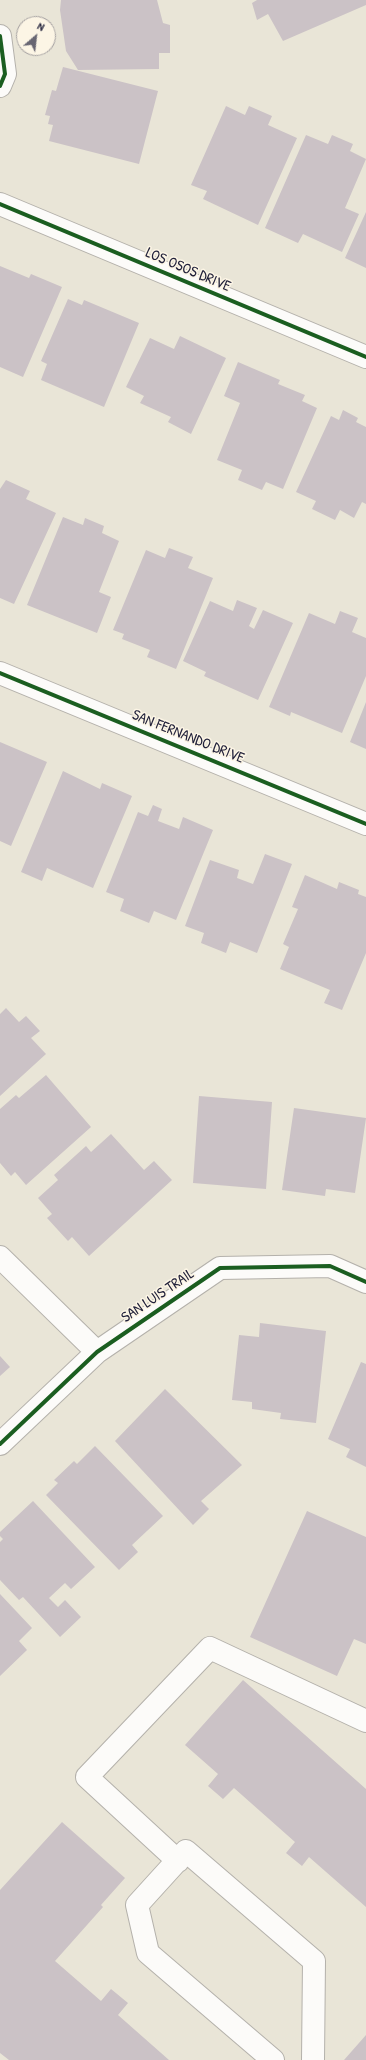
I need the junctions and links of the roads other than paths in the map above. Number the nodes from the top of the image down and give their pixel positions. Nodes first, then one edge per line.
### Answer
1 (0, 36) edge
2 (0, 86) edge
3 (0, 204) edge
4 (366, 357) edge
5 (0, 673) edge
6 (366, 824) edge
7 (0, 1257) edge
8 (366, 1282) edge
9 (97, 1352) junction
10 (0, 1444) edge
11 (366, 1721) edge
12 (178, 1861) junction
13 (273, 2060) edge
14 (313, 2060) edge

1 - 2 street
3 - 4 street, LOS OSOS DRIVE
5 - 6 street, SAN FERNANDO DRIVE
7 - 9 street
8 - 9 street, SAN LUIS TRAIL
9 - 10 street, SAN LUIS TRAIL
11 - 12 street
12 - 13 street
12 - 14 street

